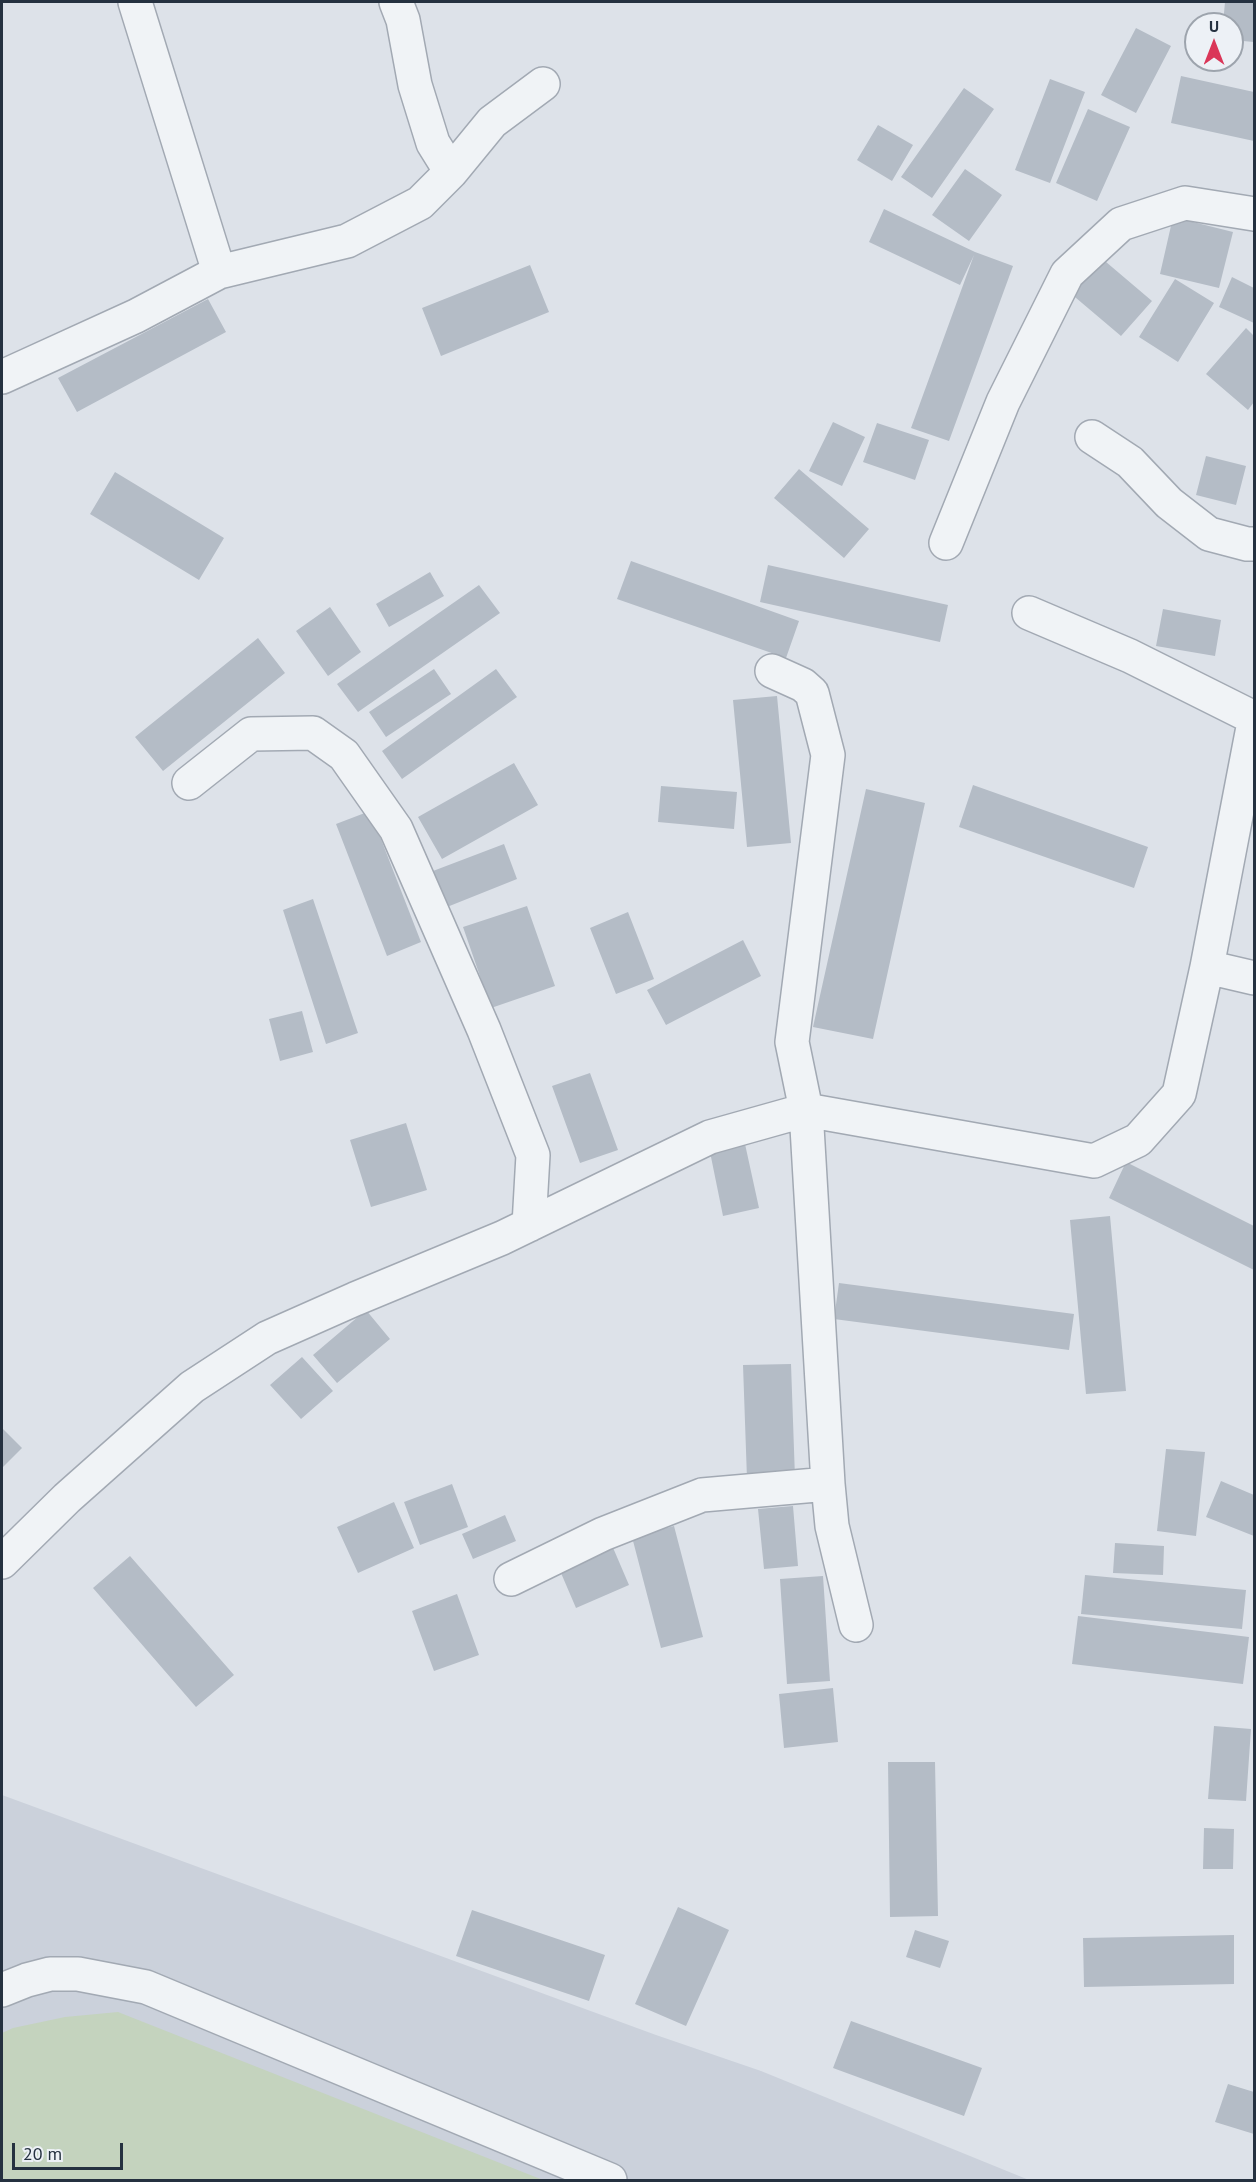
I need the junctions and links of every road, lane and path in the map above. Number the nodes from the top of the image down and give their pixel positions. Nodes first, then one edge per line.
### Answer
1 (135, 2) edge
2 (396, 2) edge
3 (543, 84) dead end
4 (451, 172) junction
5 (1254, 213) edge
6 (219, 272) junction
7 (2, 377) edge
8 (1092, 437) dead end
9 (946, 543) dead end
10 (1254, 544) edge
11 (1029, 613) dead end
12 (772, 672) dead end
13 (1254, 717) edge
14 (1254, 723) edge
15 (189, 783) dead end
16 (1208, 967) junction
17 (1254, 978) edge
18 (806, 1110) junction
19 (528, 1225) junction
20 (828, 1484) junction
21 (2, 1562) edge
22 (511, 1579) dead end
23 (856, 1625) dead end
24 (2, 1990) edge
25 (610, 2181) edge

1 - 6 street
2 - 4 street
3 - 4 street
4 - 6 street
5 - 9 street
6 - 7 street
8 - 10 street
11 - 13 street
12 - 18 street
14 - 16 street
15 - 19 street
16 - 17 street
16 - 18 street
18 - 19 street
18 - 20 street
19 - 21 street
20 - 22 street
20 - 23 street
24 - 25 street

